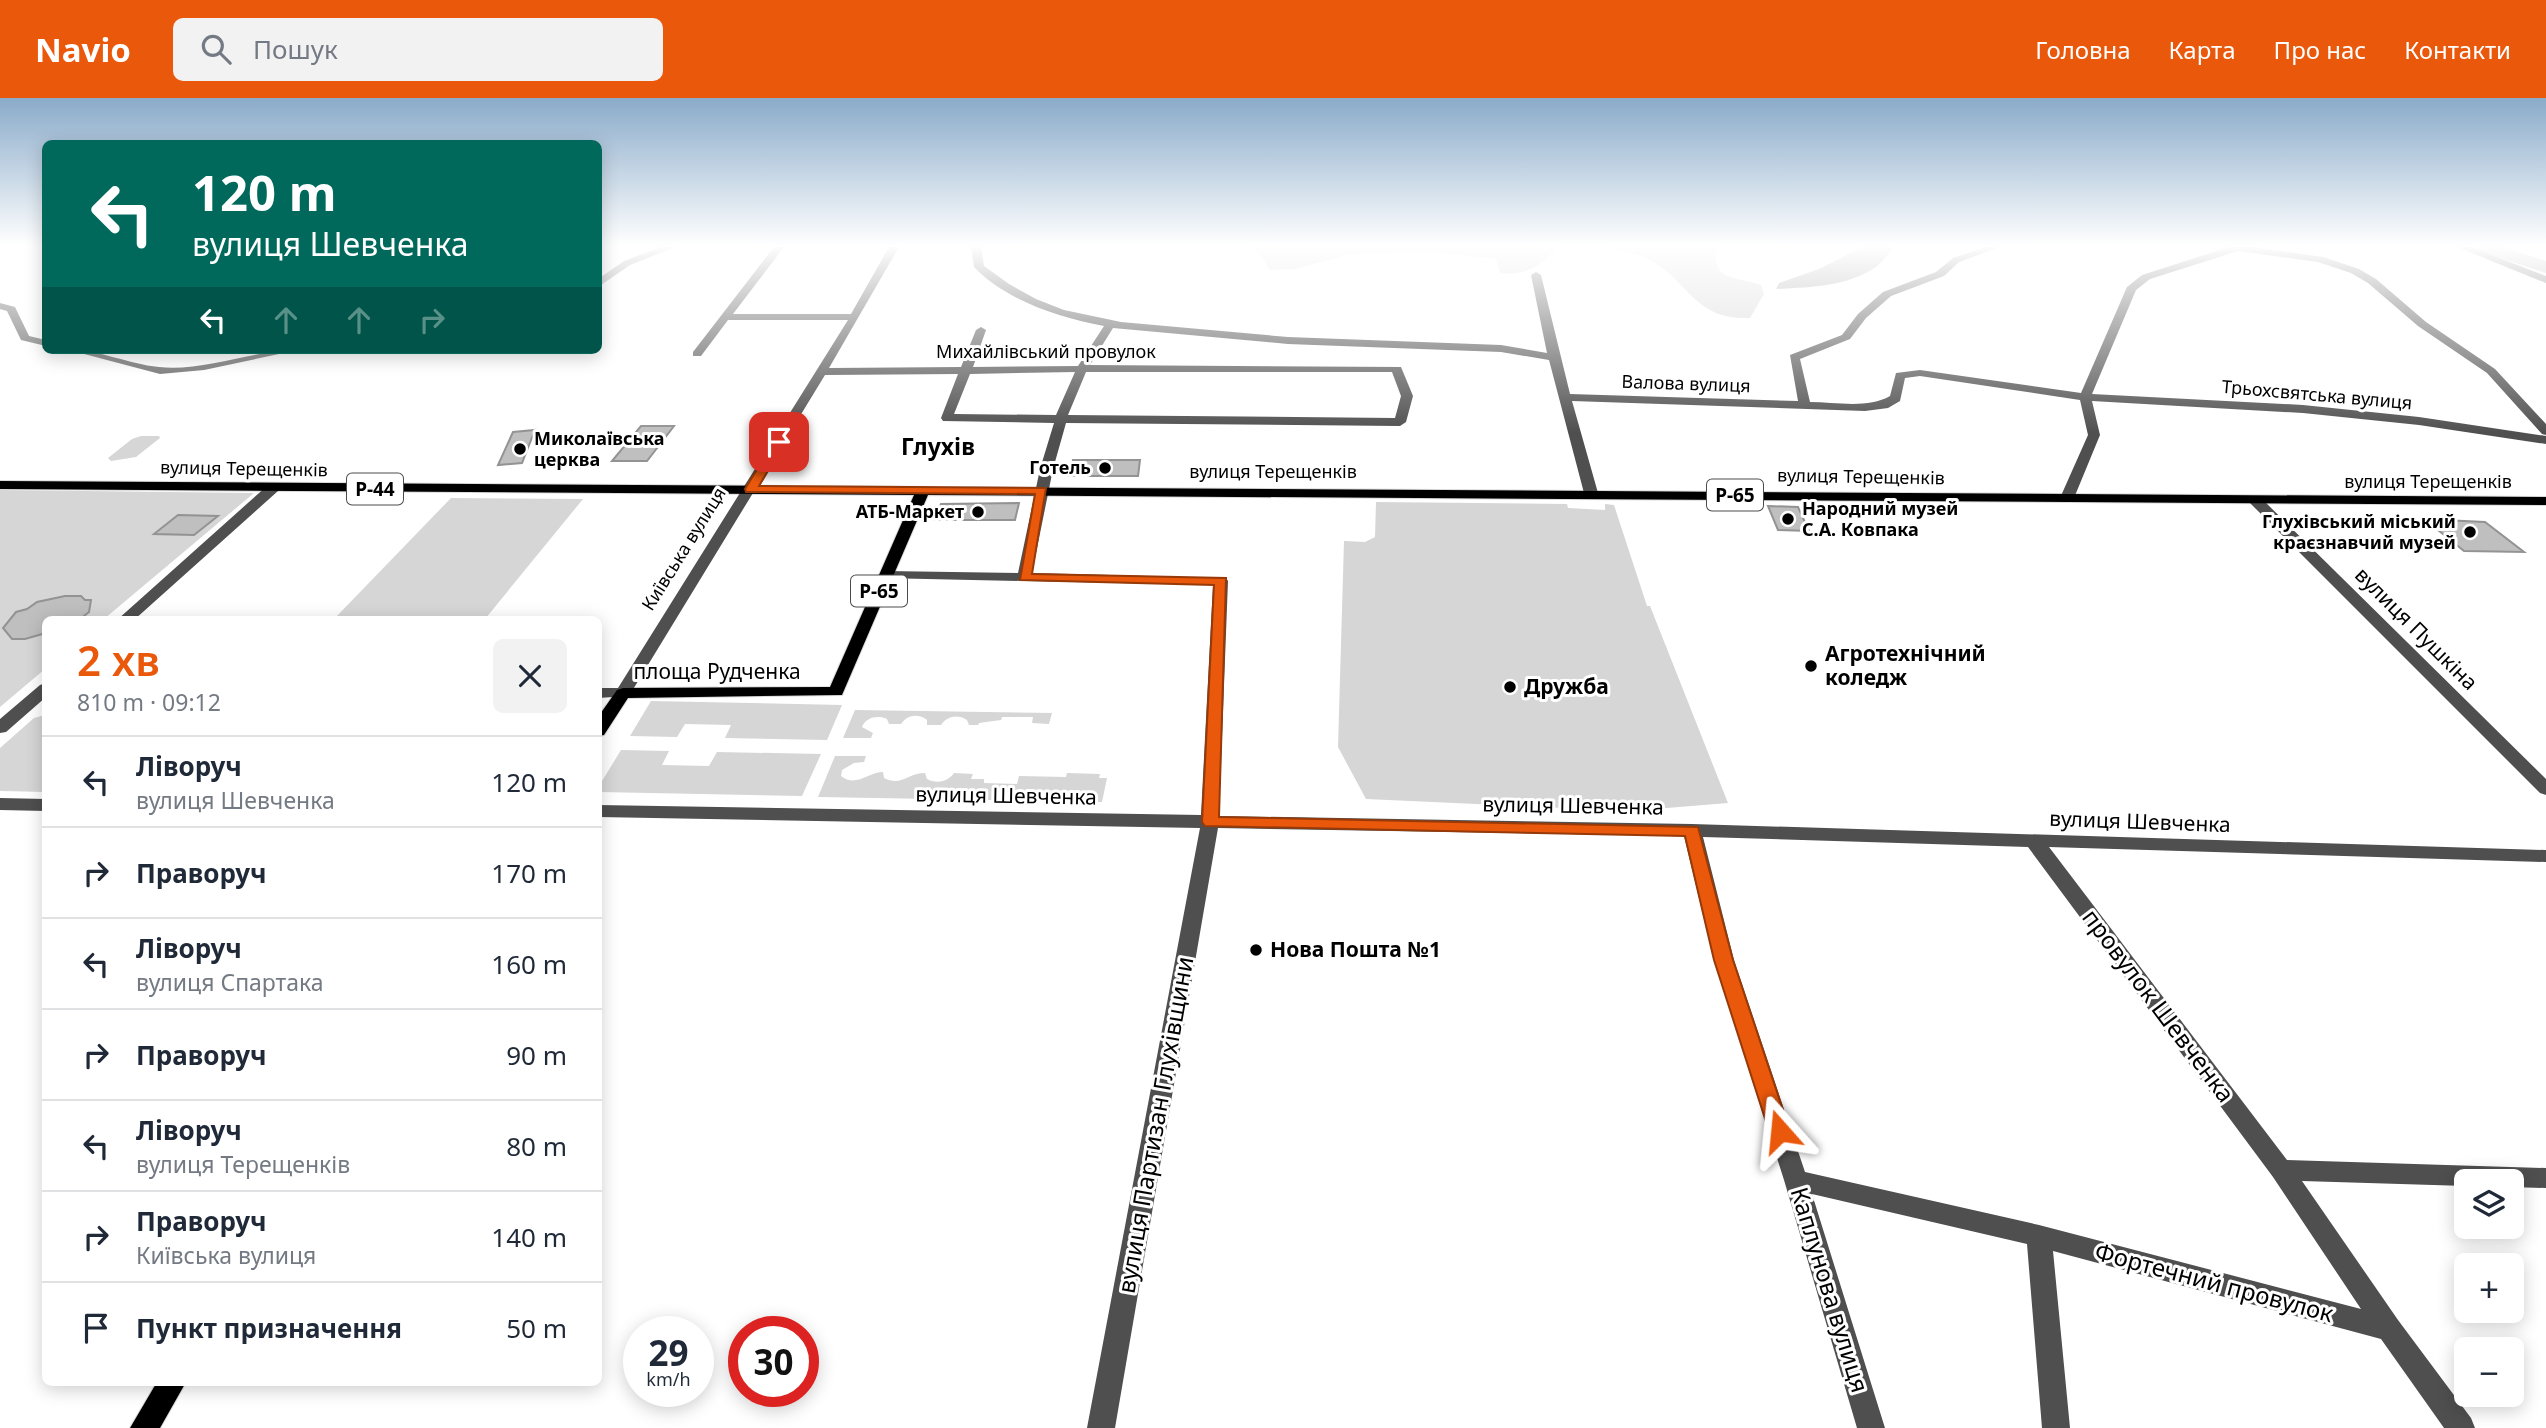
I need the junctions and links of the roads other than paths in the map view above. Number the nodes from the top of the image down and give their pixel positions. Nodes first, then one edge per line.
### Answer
1 (11, 309) edge
2 (733, 309) edge
3 (859, 309) edge
4 (1051, 309) edge
5 (1543, 309) edge
6 (1870, 309) edge
7 (2122, 309) edge
8 (2405, 309) edge
9 (727, 317) junction
10 (855, 317) junction
11 (1109, 326) junction
12 (981, 330) dead end
13 (42, 342) edge
14 (91, 354) edge
15 (270, 354) edge
16 (698, 354) dead end
17 (1554, 358) junction
18 (1082, 369) junction
19 (964, 370) junction
20 (822, 372) junction
21 (1566, 397) junction
22 (2085, 397) junction
23 (1805, 406) junction
24 (1063, 420) junction
25 (2546, 431) edge
26 (2546, 440) edge
27 (0, 485) edge
28 (273, 488) junction
29 (751, 489) junction
30 (923, 490) junction
31 (1042, 491) junction
32 (1591, 493) junction
33 (2067, 499) junction
34 (2255, 500) junction
35 (2546, 501) edge
36 (886, 575) junction
37 (1024, 578) junction
38 (129, 616) edge
39 (42, 692) edge
40 (602, 693) edge
41 (623, 693) junction
42 (602, 724) edge
43 (0, 728) edge
44 (2546, 789) edge
45 (0, 804) edge
46 (42, 804) edge
47 (602, 811) edge
48 (1210, 822) junction
49 (1692, 831) junction
50 (2035, 842) junction
51 (2546, 856) edge
52 (2281, 1170) junction
53 (2546, 1178) edge
54 (1796, 1180) junction
55 (2039, 1236) junction
56 (2389, 1329) junction
57 (170, 1386) edge
58 (144, 1428) edge
59 (1101, 1428) edge
60 (1871, 1428) edge
61 (2056, 1428) edge
62 (2461, 1428) edge

1 - 13 street
2 - 9 street
3 - 10 street, Київська вулиця
4 - 11 street
5 - 17 street
6 - 23 street
7 - 22 street
8 - 25 street
9 - 10 street
9 - 16 street
10 - 20 street, Київська вулиця
11 - 17 street
11 - 18 street
12 - 19 street
14 - 15 street
17 - 21 street
18 - 19 street, Михайлівський провулок
18 - 24 street
18 - 24 street, Михайлівський провулок
19 - 20 street, Михайлівський провулок
19 - 24 street
20 - 29 street, Київська вулиця
21 - 23 street, Валова вулиця
21 - 32 street
22 - 23 street, Трьохсвятська вулиця
22 - 26 street, Трьохсвятська вулиця
22 - 33 street
24 - 31 street
27 - 28 main road, вулиця Терещенків / Р-44
28 - 29 main road, вулиця Терещенків / Р-44
28 - 38 street
29 - 30 main road, вулиця Терещенків / Р-44
29 - 41 street, Київська вулиця
30 - 31 main road, вулиця Терещенків / Р-65
30 - 36 main road, Р-65
31 - 32 main road, вулиця Терещенків / Р-65
31 - 37 street
32 - 33 main road, вулиця Терещенків / Р-65
33 - 34 main road, вулиця Терещенків / Р-65
34 - 35 main road, вулиця Терещенків / Р-65
34 - 44 street, вулиця Пушкіна
36 - 37 street
36 - 41 main road, площа Рудченка / Р-65
37 - 48 street, вулиця Партизан Глухівщини
39 - 43 street
40 - 41 street, площа Рудченка
41 - 42 main road, Київська вулиця
45 - 46 street
47 - 48 street, вулиця Шевченка
48 - 49 street, вулиця Шевченка
48 - 59 street, вулиця Партизан Глухівщини
49 - 50 street, вулиця Шевченка
49 - 54 street, Каплунова вулиця
50 - 51 street, вулиця Шевченка
50 - 52 street, провулок Шевченка
52 - 53 street
52 - 56 street, провулок Шевченка
54 - 55 street, Фортечний провулок
54 - 60 street, Каплунова вулиця
55 - 56 street, Фортечний провулок
55 - 61 street
56 - 62 street, провулок Шевченка
57 - 58 main road

